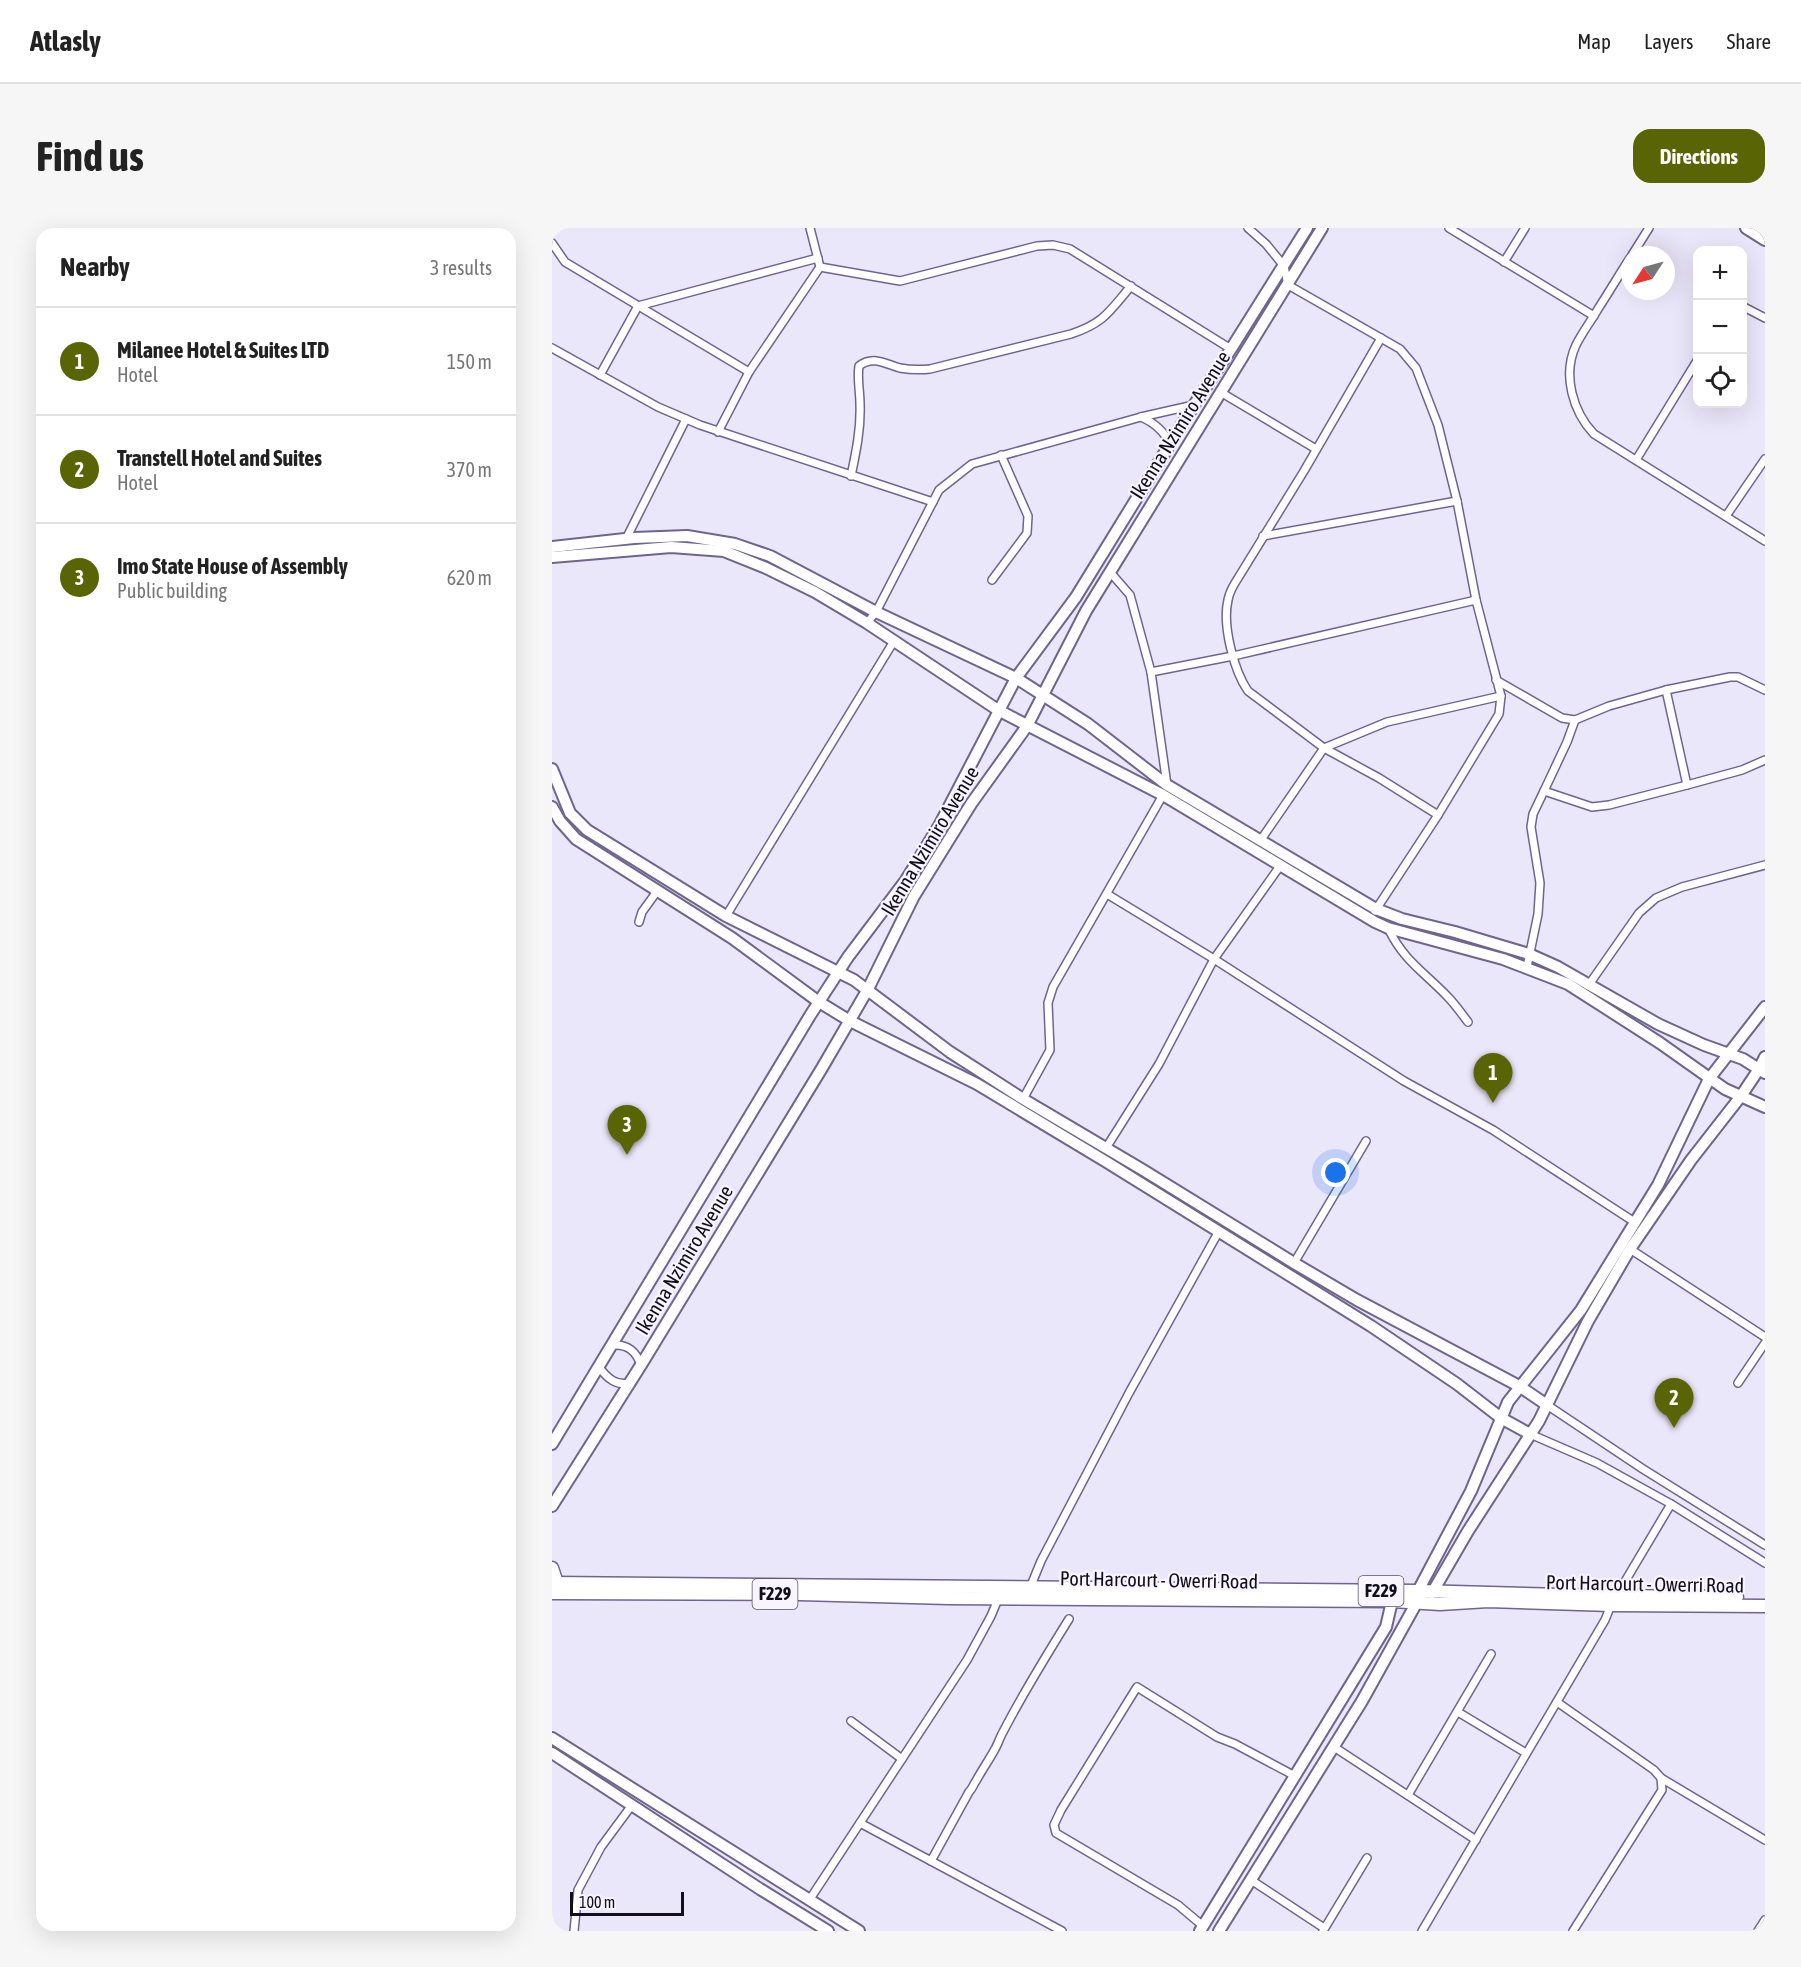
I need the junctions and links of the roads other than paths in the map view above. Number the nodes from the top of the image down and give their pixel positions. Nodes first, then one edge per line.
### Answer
1 (810, 228) edge
2 (1248, 228) edge
3 (1307, 228) edge
4 (1322, 228) edge
5 (1449, 228) edge
6 (1525, 228) edge
7 (1649, 228) edge
8 (1746, 228) edge
9 (1765, 240) edge
10 (552, 243) edge
11 (1638, 246) edge
12 (818, 258) junction
13 (1504, 262) junction
14 (1284, 266) junction
15 (820, 267) junction
16 (1621, 273) edge
17 (1288, 285) junction
18 (1131, 286) junction
19 (638, 306) junction
20 (1747, 308) edge
21 (1594, 316) junction
22 (1765, 318) edge
23 (1382, 338) junction
24 (552, 348) edge
25 (1231, 349) junction
26 (1693, 367) edge
27 (749, 372) junction
28 (600, 375) junction
29 (1222, 393) junction
30 (1194, 405) junction
31 (1141, 417) junction
32 (686, 419) junction
33 (718, 432) junction
34 (1171, 444) junction
35 (1316, 449) junction
36 (1001, 455) junction
37 (1765, 459) edge
38 (1636, 460) junction
39 (851, 476) junction
40 (1457, 501) junction
41 (933, 502) junction
42 (1726, 516) junction
43 (1263, 537) junction
44 (626, 539) junction
45 (1765, 541) edge
46 (552, 547) edge
47 (552, 557) edge
48 (1110, 572) junction
49 (992, 580) dead end
50 (1476, 600) junction
51 (876, 612) junction
52 (867, 623) junction
53 (894, 641) junction
54 (1233, 656) junction
55 (1151, 672) junction
56 (1016, 678) junction
57 (1496, 680) junction
58 (1666, 690) junction
59 (1765, 690) edge
60 (1044, 696) junction
61 (1500, 696) junction
62 (998, 710) junction
63 (1575, 720) junction
64 (1027, 726) junction
65 (1323, 748) junction
66 (1765, 760) edge
67 (552, 769) edge
68 (1687, 785) junction
69 (1165, 790) junction
70 (1544, 790) junction
71 (552, 807) edge
72 (1438, 815) junction
73 (578, 822) junction
74 (568, 830) junction
75 (1260, 842) junction
76 (1765, 865) edge
77 (1280, 866) junction
78 (658, 890) junction
79 (1107, 894) junction
80 (1376, 909) junction
81 (726, 916) junction
82 (1369, 919) junction
83 (639, 921) dead end
84 (1388, 928) junction
85 (1529, 954) junction
86 (1214, 959) junction
87 (1527, 967) junction
88 (839, 972) junction
89 (868, 989) junction
90 (1586, 989) junction
91 (819, 1002) junction
92 (1765, 1007) edge
93 (850, 1021) junction
94 (1468, 1022) dead end
95 (1728, 1054) junction
96 (1765, 1057) edge
97 (1762, 1071) edge
98 (1709, 1079) junction
99 (1741, 1096) junction
100 (1023, 1099) junction
101 (1765, 1107) edge
102 (1366, 1141) dead end
103 (1106, 1148) junction
104 (1636, 1223) junction
105 (1219, 1232) junction
106 (1630, 1249) junction
107 (1294, 1263) junction
108 (1765, 1338) edge
109 (1765, 1343) edge
110 (613, 1345) junction
111 (641, 1365) junction
112 (599, 1367) junction
113 (629, 1383) junction
114 (1738, 1383) dead end
115 (1519, 1386) junction
116 (1547, 1405) junction
117 (1501, 1418) junction
118 (1530, 1434) junction
119 (552, 1444) edge
120 (1671, 1504) junction
121 (552, 1506) edge
122 (1765, 1545) edge
123 (1765, 1563) edge
124 (552, 1568) edge
125 (554, 1586) edge
126 (1030, 1588) junction
127 (1432, 1593) junction
128 (999, 1597) junction
129 (1417, 1597) junction
130 (1765, 1597) edge
131 (1392, 1601) junction
132 (1614, 1601) junction
133 (1765, 1606) edge
134 (1069, 1619) dead end
135 (1491, 1654) dead end
136 (1557, 1702) junction
137 (1458, 1712) junction
138 (851, 1720) dead end
139 (552, 1738) edge
140 (1334, 1747) junction
141 (552, 1753) edge
142 (1526, 1753) junction
143 (902, 1759) junction
144 (1295, 1776) junction
145 (1661, 1778) junction
146 (1408, 1795) junction
147 (632, 1805) junction
148 (860, 1823) junction
149 (1476, 1840) junction
150 (1765, 1840) edge
151 (1367, 1858) dead end
152 (931, 1861) junction
153 (1251, 1880) junction
154 (810, 1899) junction
155 (1765, 1920) edge
156 (1201, 1929) edge
157 (1323, 1929) edge
158 (574, 1931) edge
159 (828, 1931) edge
160 (859, 1931) edge
161 (1062, 1931) edge
162 (1220, 1931) edge
163 (1422, 1931) edge
164 (1574, 1931) edge
165 (1758, 1931) edge

1 - 12 street
2 - 14 street
3 - 14 street, Ikenna Nzimiro Avenue
4 - 17 street, Ikenna Nzimiro Avenue
5 - 13 street
6 - 13 street
7 - 11 street
8 - 9 street
10 - 19 street
12 - 15 street
12 - 19 street
13 - 21 street
14 - 17 street
14 - 25 street, Ikenna Nzimiro Avenue
15 - 18 street
15 - 27 street
16 - 21 street
17 - 23 street
17 - 29 street, Ikenna Nzimiro Avenue
18 - 25 street
18 - 39 street
19 - 27 street
19 - 28 street
20 - 22 street
21 - 38 street
23 - 35 street
23 - 40 street
24 - 28 street
25 - 30 street, Ikenna Nzimiro Avenue
26 - 38 street
27 - 33 street
28 - 32 street
29 - 35 street
29 - 48 street, Ikenna Nzimiro Avenue
30 - 31 street
30 - 34 street, Ikenna Nzimiro Avenue
31 - 34 street
31 - 36 street
32 - 33 street
32 - 44 street
33 - 39 street
34 - 56 street, Ikenna Nzimiro Avenue
35 - 43 street
36 - 41 street
36 - 49 street
37 - 42 street
38 - 42 street
39 - 41 street
40 - 43 street
40 - 50 street
41 - 51 street
42 - 45 street
43 - 54 street
44 - 46 street
44 - 51 street
47 - 52 street
48 - 55 street
48 - 60 street, Ikenna Nzimiro Avenue
50 - 54 street
50 - 57 street
51 - 52 street
51 - 56 street
52 - 53 street
53 - 62 street
53 - 81 street
54 - 55 street
54 - 65 street
55 - 69 street
56 - 60 street
56 - 62 street, Ikenna Nzimiro Avenue
57 - 61 street
57 - 63 street
58 - 59 street
58 - 63 street
58 - 68 street
60 - 64 street, Ikenna Nzimiro Avenue
60 - 69 street
61 - 65 street
61 - 72 street
62 - 64 street
62 - 88 street, Ikenna Nzimiro Avenue
63 - 70 street
64 - 69 street
64 - 89 street, Ikenna Nzimiro Avenue
65 - 72 street
65 - 75 street
66 - 68 street
67 - 73 street
68 - 70 street
69 - 75 street
69 - 77 street
69 - 79 street
70 - 85 street
71 - 74 street
72 - 80 street
73 - 74 street
73 - 81 street
74 - 78 street
75 - 80 street
76 - 90 street
77 - 82 street
77 - 86 street
78 - 83 street
78 - 91 street
79 - 86 street
79 - 100 street
80 - 82 street
80 - 85 street
81 - 88 street
82 - 84 street
84 - 87 street
84 - 94 street
85 - 87 street
85 - 90 street
86 - 103 street
86 - 104 street
87 - 90 street
88 - 89 street
88 - 91 street, Ikenna Nzimiro Avenue
89 - 93 street, Ikenna Nzimiro Avenue
89 - 100 street
90 - 95 street
90 - 98 street
91 - 93 street
91 - 110 street, Ikenna Nzimiro Avenue
92 - 95 street
93 - 105 street
93 - 111 street, Ikenna Nzimiro Avenue
95 - 97 street
95 - 98 street
96 - 97 street
97 - 99 street
98 - 99 street
98 - 104 street
99 - 101 street
99 - 106 street
100 - 103 street
102 - 107 street
103 - 107 street
104 - 115 street
105 - 117 street
105 - 126 street
106 - 108 street
106 - 116 street
107 - 115 street
109 - 114 street
110 - 111 street
110 - 112 street, Ikenna Nzimiro Avenue
111 - 113 street, Ikenna Nzimiro Avenue
112 - 113 street
112 - 119 street, Ikenna Nzimiro Avenue
113 - 121 street, Ikenna Nzimiro Avenue
115 - 116 street
115 - 117 street
116 - 118 street
116 - 122 street
117 - 118 street
117 - 129 street
118 - 120 street
118 - 127 street
120 - 123 street
120 - 132 street
124 - 125 main road
125 - 126 main road, Port Harcourt - Owerri Road / F229
125 - 128 main road, Port Harcourt - Owerri Road / F229
126 - 129 main road, Port Harcourt - Owerri Road / F229
127 - 129 main road, Port Harcourt - Owerri Road / F229
127 - 132 main road, Port Harcourt - Owerri Road / F229
128 - 131 main road, Port Harcourt - Owerri Road / F229
128 - 143 street
129 - 131 main road, Port Harcourt - Owerri Road / F229
129 - 132 main road, Port Harcourt - Owerri Road / F229
129 - 140 street
130 - 132 main road, Port Harcourt - Owerri Road / F229
131 - 144 street
132 - 133 main road, Port Harcourt - Owerri Road / F229
132 - 136 street
134 - 152 street
135 - 137 street
136 - 142 street
136 - 145 street
137 - 142 street
137 - 146 street
138 - 143 street
139 - 154 street
140 - 146 street
140 - 153 street
141 - 147 street
142 - 149 street
143 - 148 street
144 - 156 street
144 - 156 street
145 - 150 street
145 - 164 street
146 - 149 street
147 - 158 street
147 - 159 street
148 - 152 street
148 - 154 street
149 - 163 street
151 - 157 street
152 - 161 street
153 - 157 street
153 - 162 street
154 - 160 street
155 - 165 street

